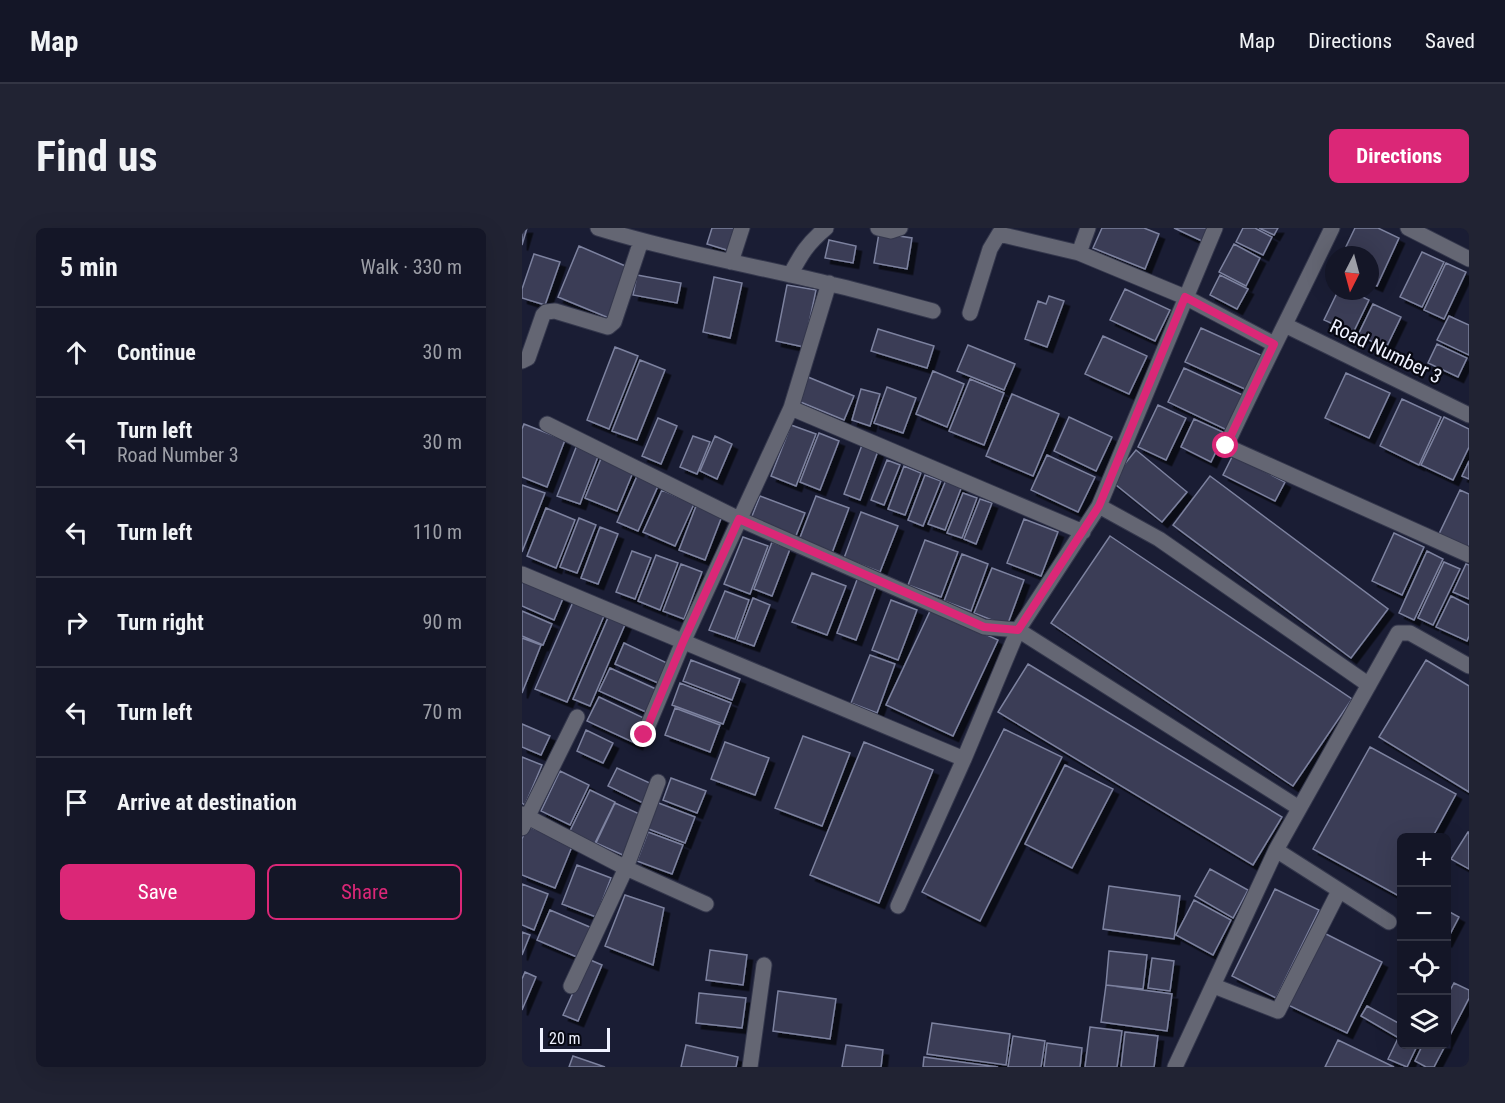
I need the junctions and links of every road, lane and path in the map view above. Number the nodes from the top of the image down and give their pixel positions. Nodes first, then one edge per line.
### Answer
1 (598, 228) edge
2 (742, 228) edge
3 (826, 228) edge
4 (878, 228) edge
5 (900, 228) edge
6 (1088, 228) edge
7 (1215, 228) edge
8 (1332, 228) edge
9 (1408, 228) edge
10 (641, 241) junction
11 (1079, 254) junction
12 (1469, 259) edge
13 (731, 262) junction
14 (790, 275) junction
15 (828, 283) junction
16 (1185, 297) junction
17 (933, 311) dead end
18 (970, 313) dead end
19 (1285, 325) junction
20 (1274, 344) junction
21 (522, 362) edge
22 (791, 408) junction
23 (1469, 415) edge
24 (547, 424) dead end
25 (1099, 506) junction
26 (739, 519) junction
27 (1083, 532) junction
28 (1469, 555) edge
29 (522, 574) edge
30 (1018, 630) junction
31 (683, 642) junction
32 (1469, 666) edge
33 (1369, 685) junction
34 (577, 717) dead end
35 (644, 735) dead end
36 (964, 759) junction
37 (658, 782) dead end
38 (1299, 808) junction
39 (524, 820) edge
40 (1276, 850) junction
41 (626, 868) junction
42 (1339, 891) junction
43 (706, 904) dead end
44 (898, 906) dead end
45 (1389, 922) dead end
46 (764, 965) dead end
47 (571, 986) dead end
48 (1214, 986) junction
49 (750, 1067) edge
50 (1175, 1067) edge

1 - 10 street
2 - 13 street
3 - 14 street
4 - 5 street
6 - 11 street
7 - 16 street
8 - 19 street
9 - 12 street
10 - 13 street
10 - 21 street
11 - 16 street
11 - 18 street
13 - 14 street
14 - 15 street
15 - 17 street
15 - 22 street
16 - 20 street
16 - 25 street
19 - 20 street
19 - 23 street, Road Number 3
20 - 28 street
22 - 26 street
22 - 27 street
24 - 26 street
25 - 27 street
25 - 33 street
26 - 30 street
26 - 31 street
27 - 30 street
29 - 31 street
30 - 36 street
30 - 38 street
31 - 35 street
31 - 36 street
32 - 33 street
33 - 38 street
34 - 39 street
36 - 44 street
37 - 41 street
38 - 40 street
39 - 41 street
40 - 42 street
40 - 48 street
41 - 43 street
41 - 47 street
42 - 45 street
42 - 48 street
46 - 49 street
48 - 50 street

